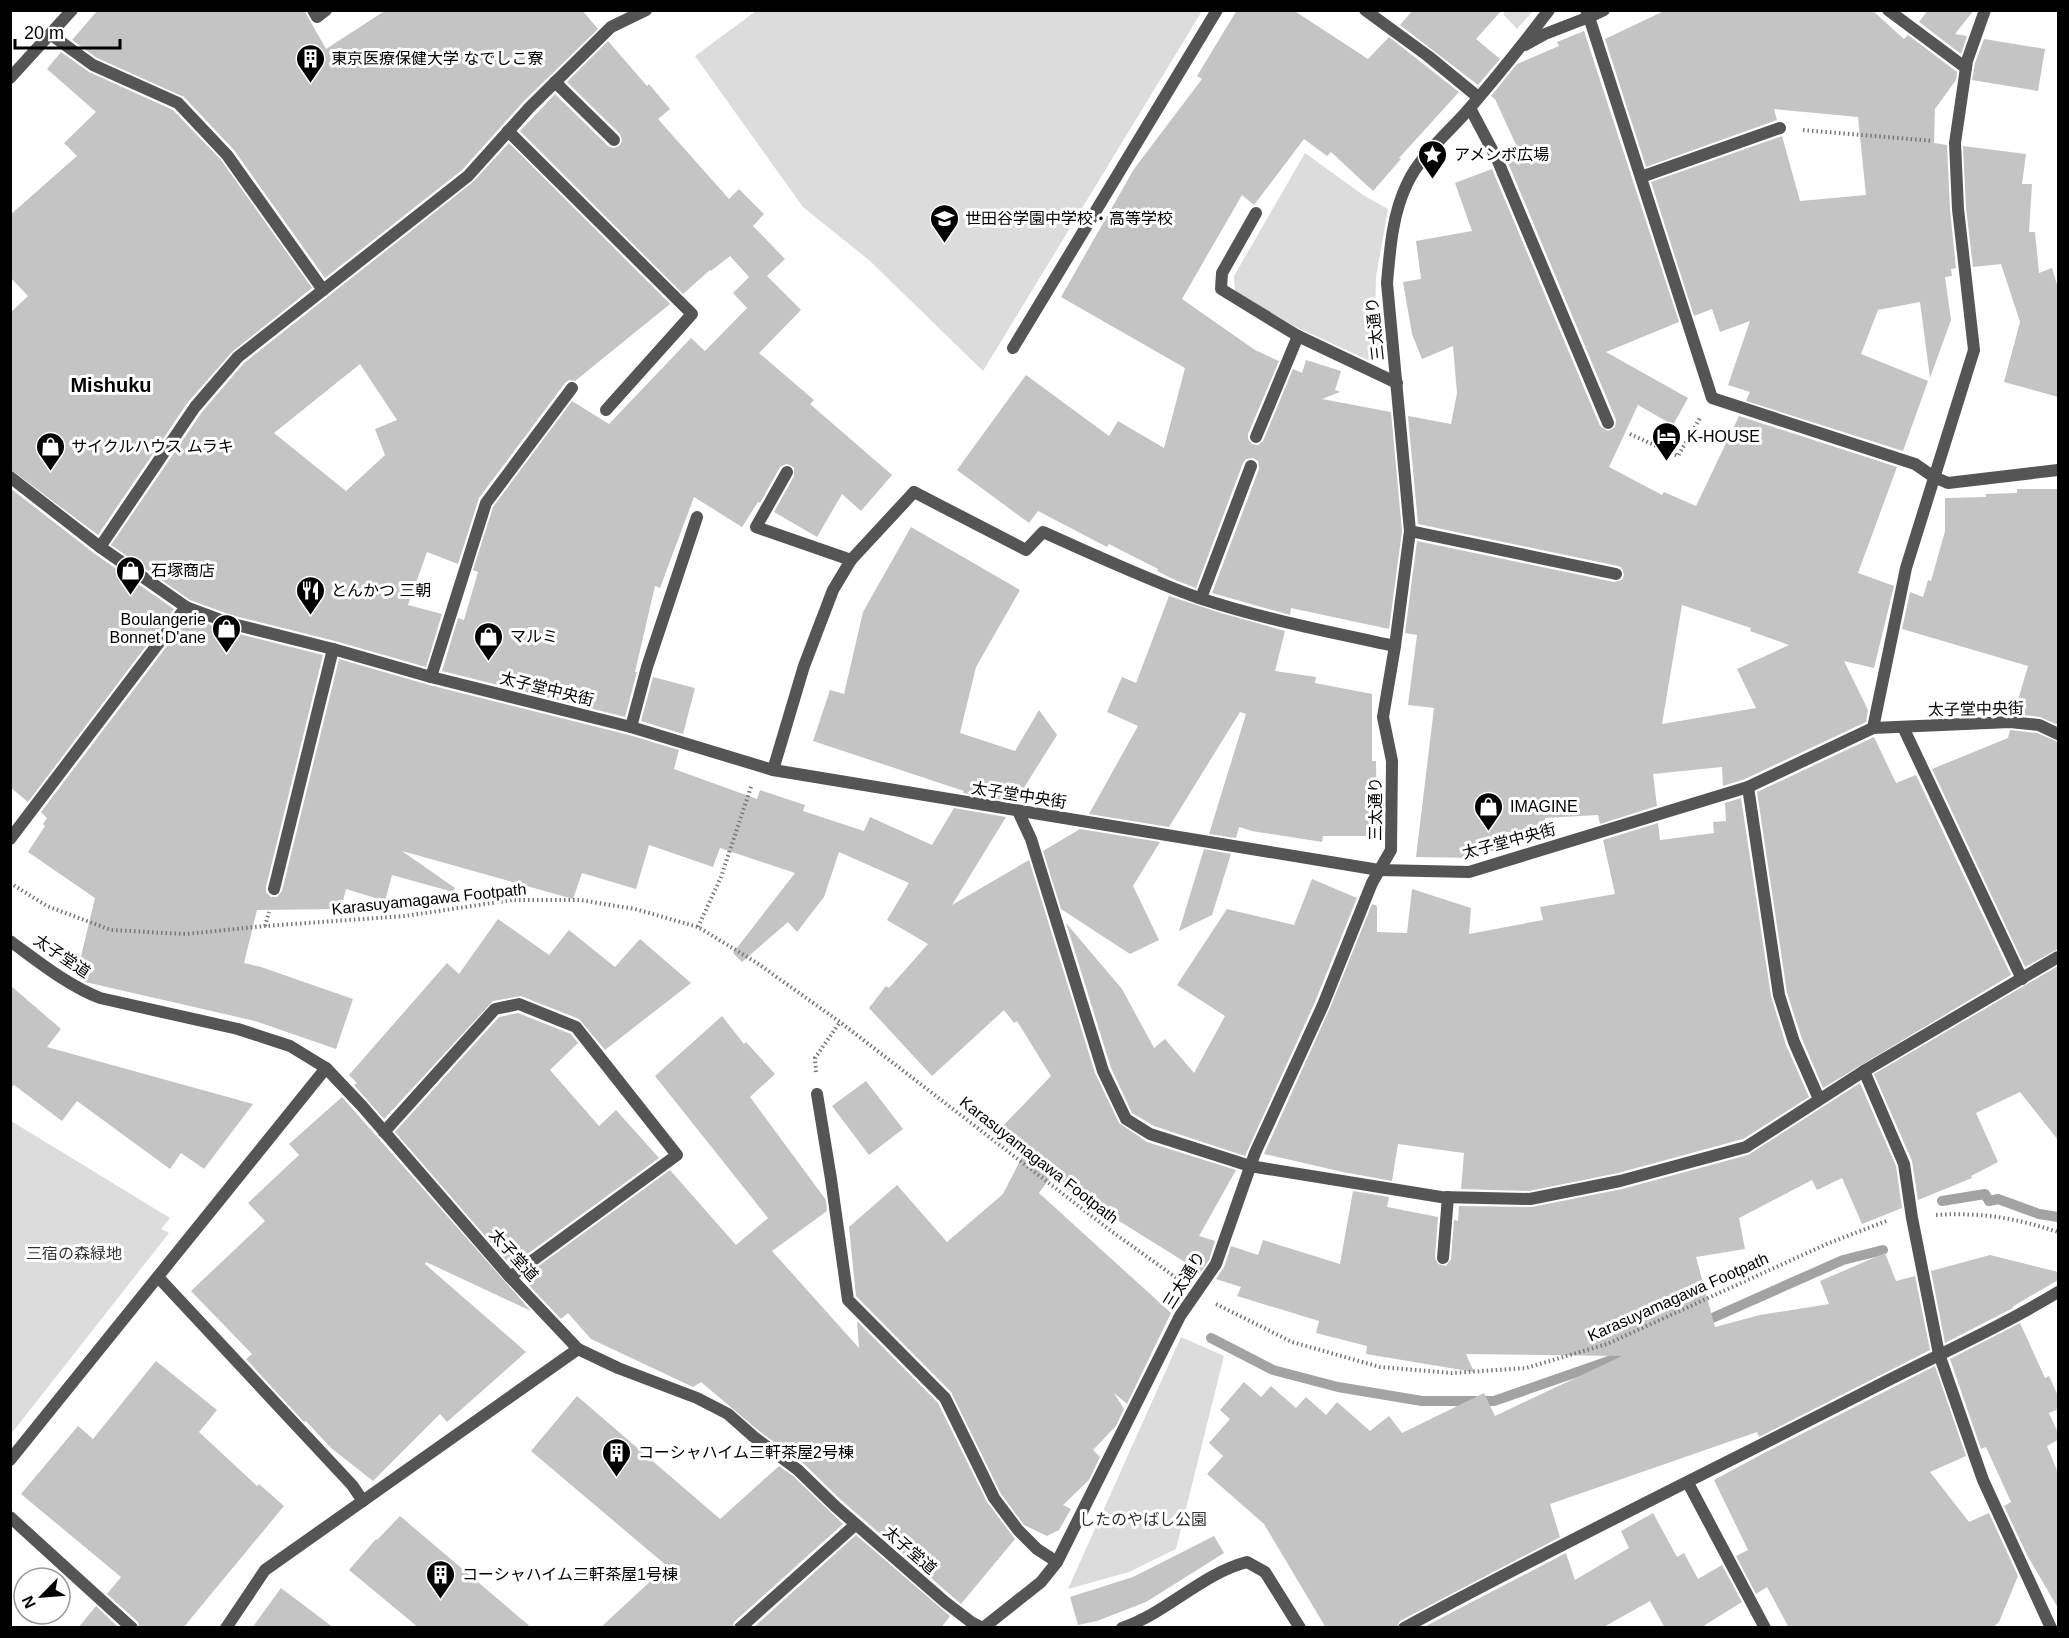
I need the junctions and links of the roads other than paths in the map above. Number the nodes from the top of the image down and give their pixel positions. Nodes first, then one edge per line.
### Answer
1 (72, 10) edge
2 (313, 10) edge
3 (326, 10) edge
4 (646, 10) edge
5 (1217, 10) edge
6 (1365, 10) edge
7 (1549, 10) edge
8 (1604, 10) edge
9 (1888, 10) edge
10 (1985, 10) edge
11 (1587, 14) edge
12 (50, 33) junction
13 (1518, 49) junction
14 (1966, 68) junction
15 (10, 78) edge
16 (555, 82) junction
17 (1478, 97) junction
18 (1470, 108) junction
19 (1780, 128) road end
20 (508, 131) junction
21 (614, 141) dead end
22 (1641, 177) junction
23 (1256, 213) dead end
24 (323, 290) junction
25 (1298, 336) junction
26 (1013, 348) dead end
27 (1397, 382) junction
28 (572, 388) dead end
29 (606, 410) dead end
30 (1608, 423) road end
31 (1256, 437) dead end
32 (1251, 466) dead end
33 (2058, 470) edge
34 (787, 472) dead end
35 (10, 477) edge
36 (1934, 477) junction
37 (697, 517) dead end
38 (1410, 531) junction
39 (100, 547) junction
40 (851, 560) junction
41 (1616, 574) dead end
42 (1201, 598) junction
43 (186, 607) junction
44 (1395, 646) junction
45 (333, 649) junction
46 (430, 677) junction
47 (631, 727) junction
48 (1903, 727) junction
49 (1873, 728) junction
50 (2058, 734) edge
51 (773, 770) junction
52 (1748, 787) junction
53 (1018, 811) junction
54 (10, 839) edge
55 (1379, 870) junction
56 (274, 889) dead end
57 (10, 940) edge
58 (2058, 957) edge
59 (2022, 979) junction
60 (326, 1068) junction
61 (1864, 1071) junction
62 (817, 1094) road end
63 (1820, 1099) junction
64 (384, 1132) junction
65 (1250, 1166) junction
66 (1448, 1197) junction
67 (1443, 1258) dead end
68 (158, 1277) junction
69 (510, 1277) junction
70 (2058, 1292) edge
71 (578, 1349) junction
72 (1938, 1354) junction
73 (10, 1460) edge
74 (1688, 1483) junction
75 (363, 1501) junction
76 (10, 1517) edge
77 (855, 1525) junction
78 (1057, 1562) junction
79 (132, 1628) edge
80 (226, 1628) edge
81 (740, 1628) edge
82 (983, 1628) edge
83 (1122, 1628) edge
84 (1300, 1628) edge
85 (1404, 1628) edge
86 (1765, 1628) edge
87 (2051, 1628) edge

1 - 12 street
2 - 3 street
4 - 16 street
5 - 26 street
6 - 17 street
7 - 13 street, 三太通り
8 - 11 street
9 - 14 street
10 - 14 street
11 - 13 street
11 - 22 street
12 - 15 street
12 - 24 street
13 - 17 street, 三太通り
14 - 36 street
16 - 20 street
16 - 21 street
17 - 18 street, 三太通り
18 - 27 street, 三太通り
18 - 30 street
19 - 22 street
20 - 24 street
20 - 29 street
22 - 36 street
23 - 25 street
24 - 39 street
25 - 27 street
25 - 31 street
27 - 38 street, 三太通り
28 - 46 street
32 - 42 street
33 - 36 street
34 - 40 street
35 - 39 street, 太子堂中央街
36 - 49 street
37 - 47 street
38 - 41 street
38 - 44 street, 三太通り
39 - 43 street, 太子堂中央街
40 - 42 street
40 - 51 street
42 - 44 street
43 - 45 street, 太子堂中央街
43 - 54 street
44 - 55 street, 三太通り
45 - 46 street, 太子堂中央街
45 - 56 street
46 - 47 street, 太子堂中央街
47 - 51 street, 太子堂中央街
48 - 49 street, 太子堂中央街
48 - 50 street, 太子堂中央街
48 - 59 street
49 - 52 street, 太子堂中央街
51 - 53 street, 太子堂中央街
52 - 55 street, 太子堂中央街
52 - 63 street
53 - 55 street, 太子堂中央街
53 - 65 street
55 - 65 street, 三太通り
57 - 60 street, 太子堂道
58 - 59 street
59 - 61 street
60 - 64 street, 太子堂道
60 - 68 street
61 - 63 street
61 - 72 street
62 - 78 street
63 - 66 street
64 - 69 street, 太子堂道
64 - 69 street
65 - 66 street
65 - 78 street, 三太通り
66 - 67 street
68 - 73 street
68 - 75 street
69 - 71 street, 太子堂道
70 - 72 street
71 - 75 street
71 - 77 street, 太子堂道
72 - 74 street
72 - 87 street
74 - 85 street
74 - 86 street
75 - 80 street
76 - 79 street
77 - 81 street
77 - 82 street, 太子堂道
78 - 82 street, 三太通り
83 - 84 street

